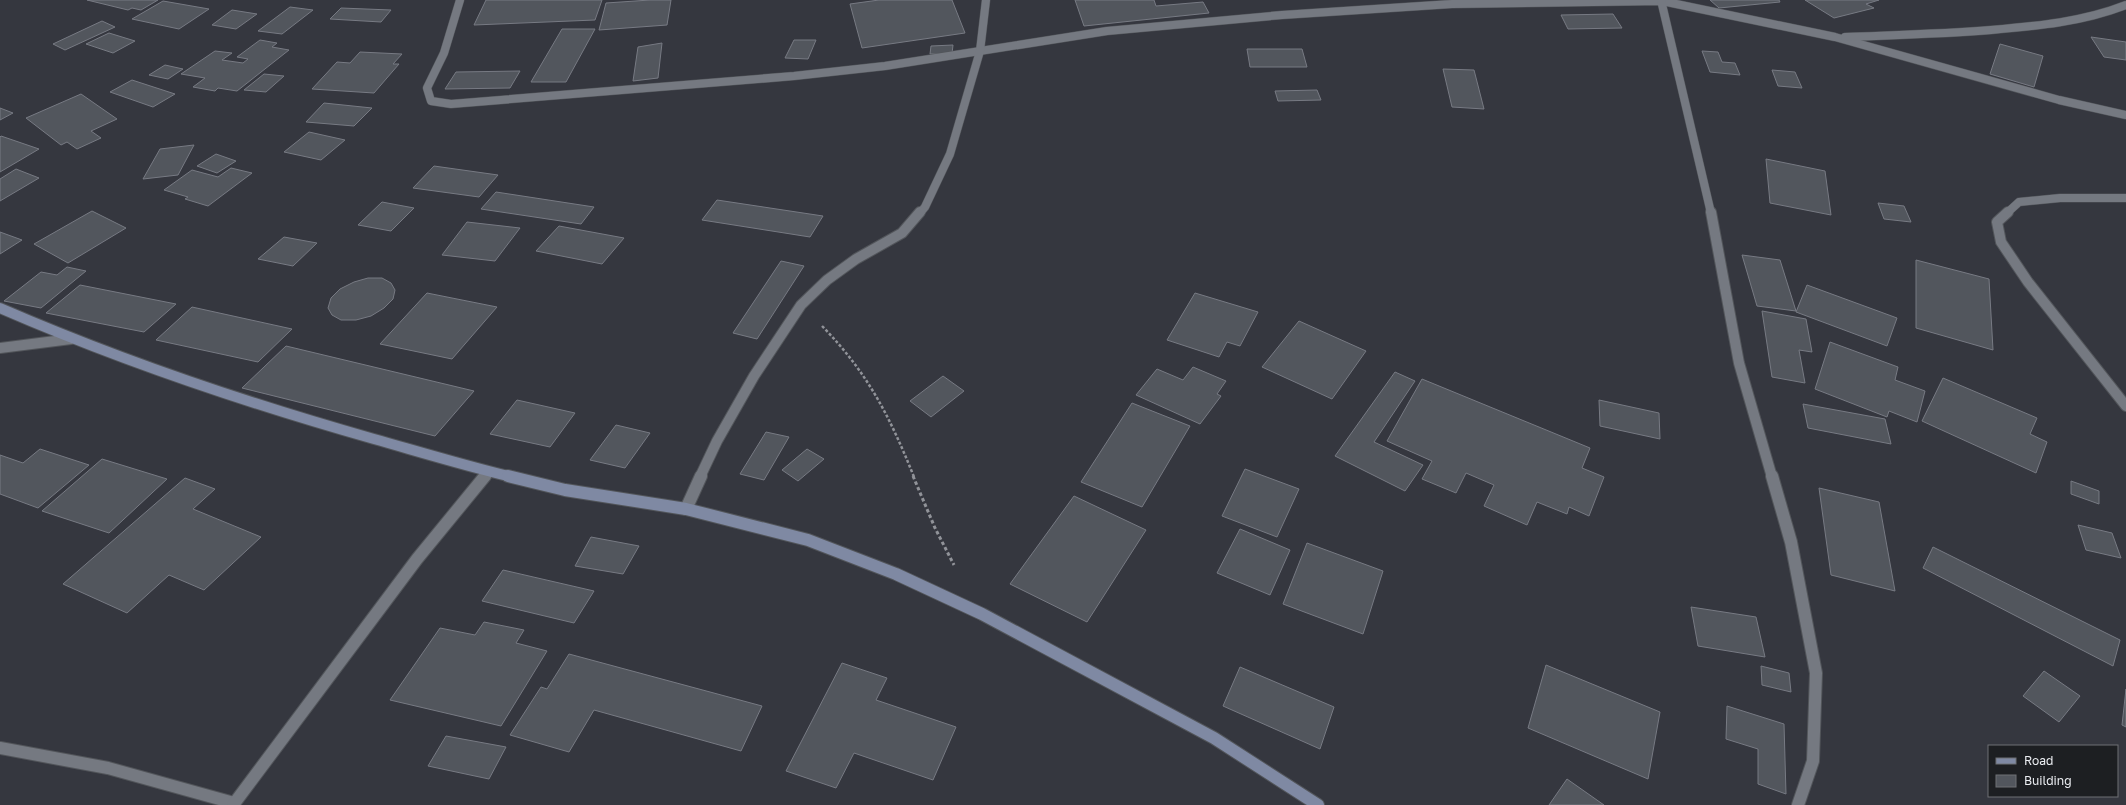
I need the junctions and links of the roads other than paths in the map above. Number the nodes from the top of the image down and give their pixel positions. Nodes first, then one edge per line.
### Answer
1 (460, 0) edge
2 (986, 0) edge
3 (1662, 1) edge
4 (2126, 5) edge
5 (1835, 37) junction
6 (980, 51) junction
7 (2126, 115) edge
8 (2126, 198) edge
9 (0, 308) edge
10 (71, 339) junction
11 (0, 348) edge
12 (2126, 406) edge
13 (489, 472) junction
14 (686, 510) junction
15 (0, 748) edge
16 (233, 804) edge
17 (1318, 805) edge
18 (1798, 805) edge

1 - 6 street
2 - 6 street
3 - 5 street
3 - 6 street
3 - 18 street
4 - 5 street
5 - 7 street
6 - 14 street
8 - 12 street
9 - 10 street
10 - 11 street
10 - 13 street
13 - 14 street
13 - 16 street
14 - 17 street
15 - 16 street

